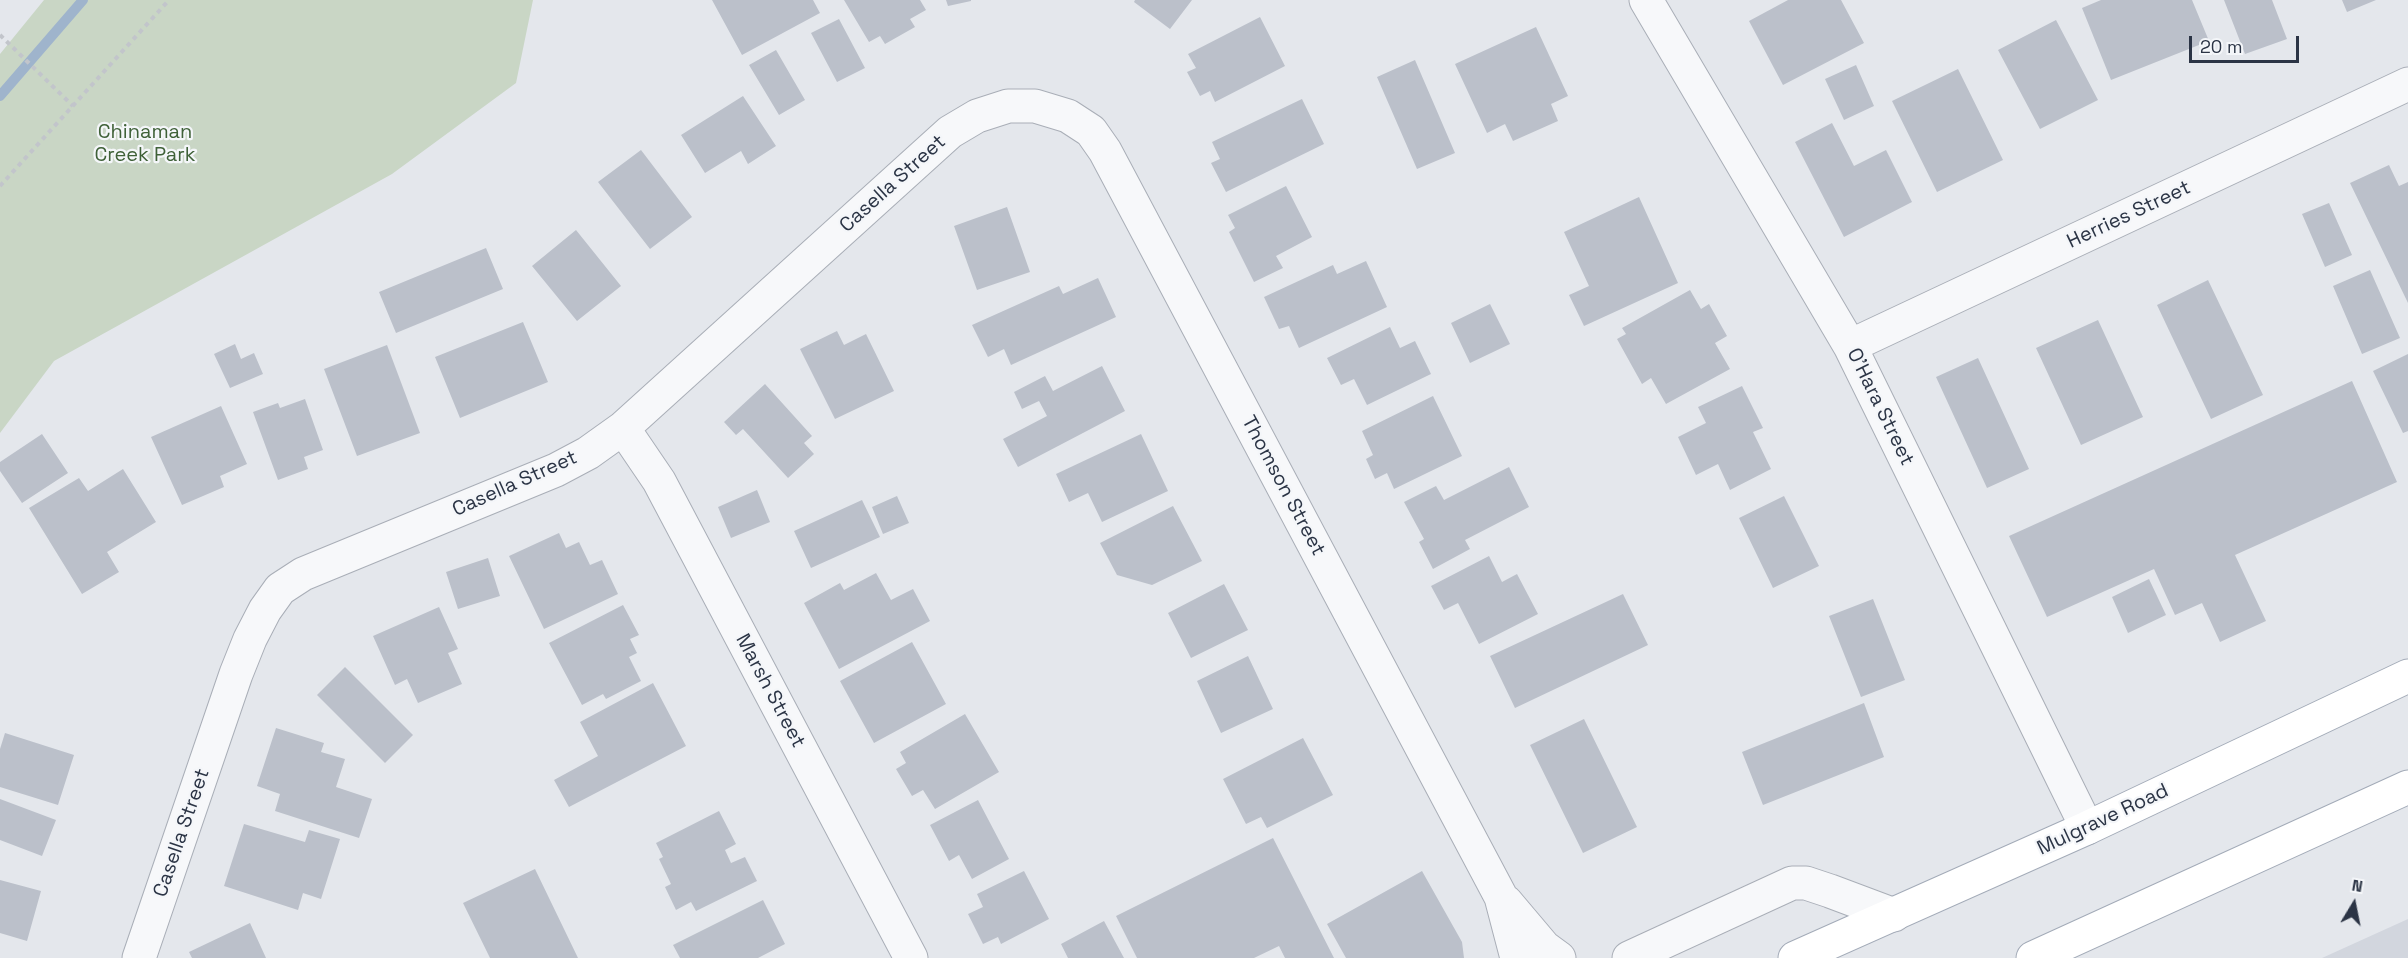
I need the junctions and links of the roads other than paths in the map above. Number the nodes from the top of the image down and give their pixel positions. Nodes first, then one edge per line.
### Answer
1 (1646, 0) edge
2 (2408, 84) edge
3 (1035, 106) joint
4 (1850, 346) junction
5 (623, 428) junction
6 (2408, 676) edge
7 (2408, 787) edge
8 (2087, 828) junction
9 (1500, 897) junction
10 (1894, 915) junction
11 (139, 958) edge
12 (911, 958) edge
13 (1517, 958) edge
14 (1559, 958) edge
15 (1629, 958) edge
16 (1795, 958) edge
17 (2033, 958) edge

1 - 4 street, O'Hara Street
2 - 4 street, Herries Street
3 - 5 street, Casella Street
3 - 9 street, Thomson Street
4 - 8 street, O'Hara Street
5 - 11 street, Casella Street
5 - 12 street, Marsh Street
6 - 8 main road, Mulgrave Road
7 - 17 main road
8 - 10 main road, Mulgrave Road
9 - 13 street, Thomson Street
9 - 14 street, Thomson Street
10 - 15 street
10 - 16 main road, Mulgrave Road

